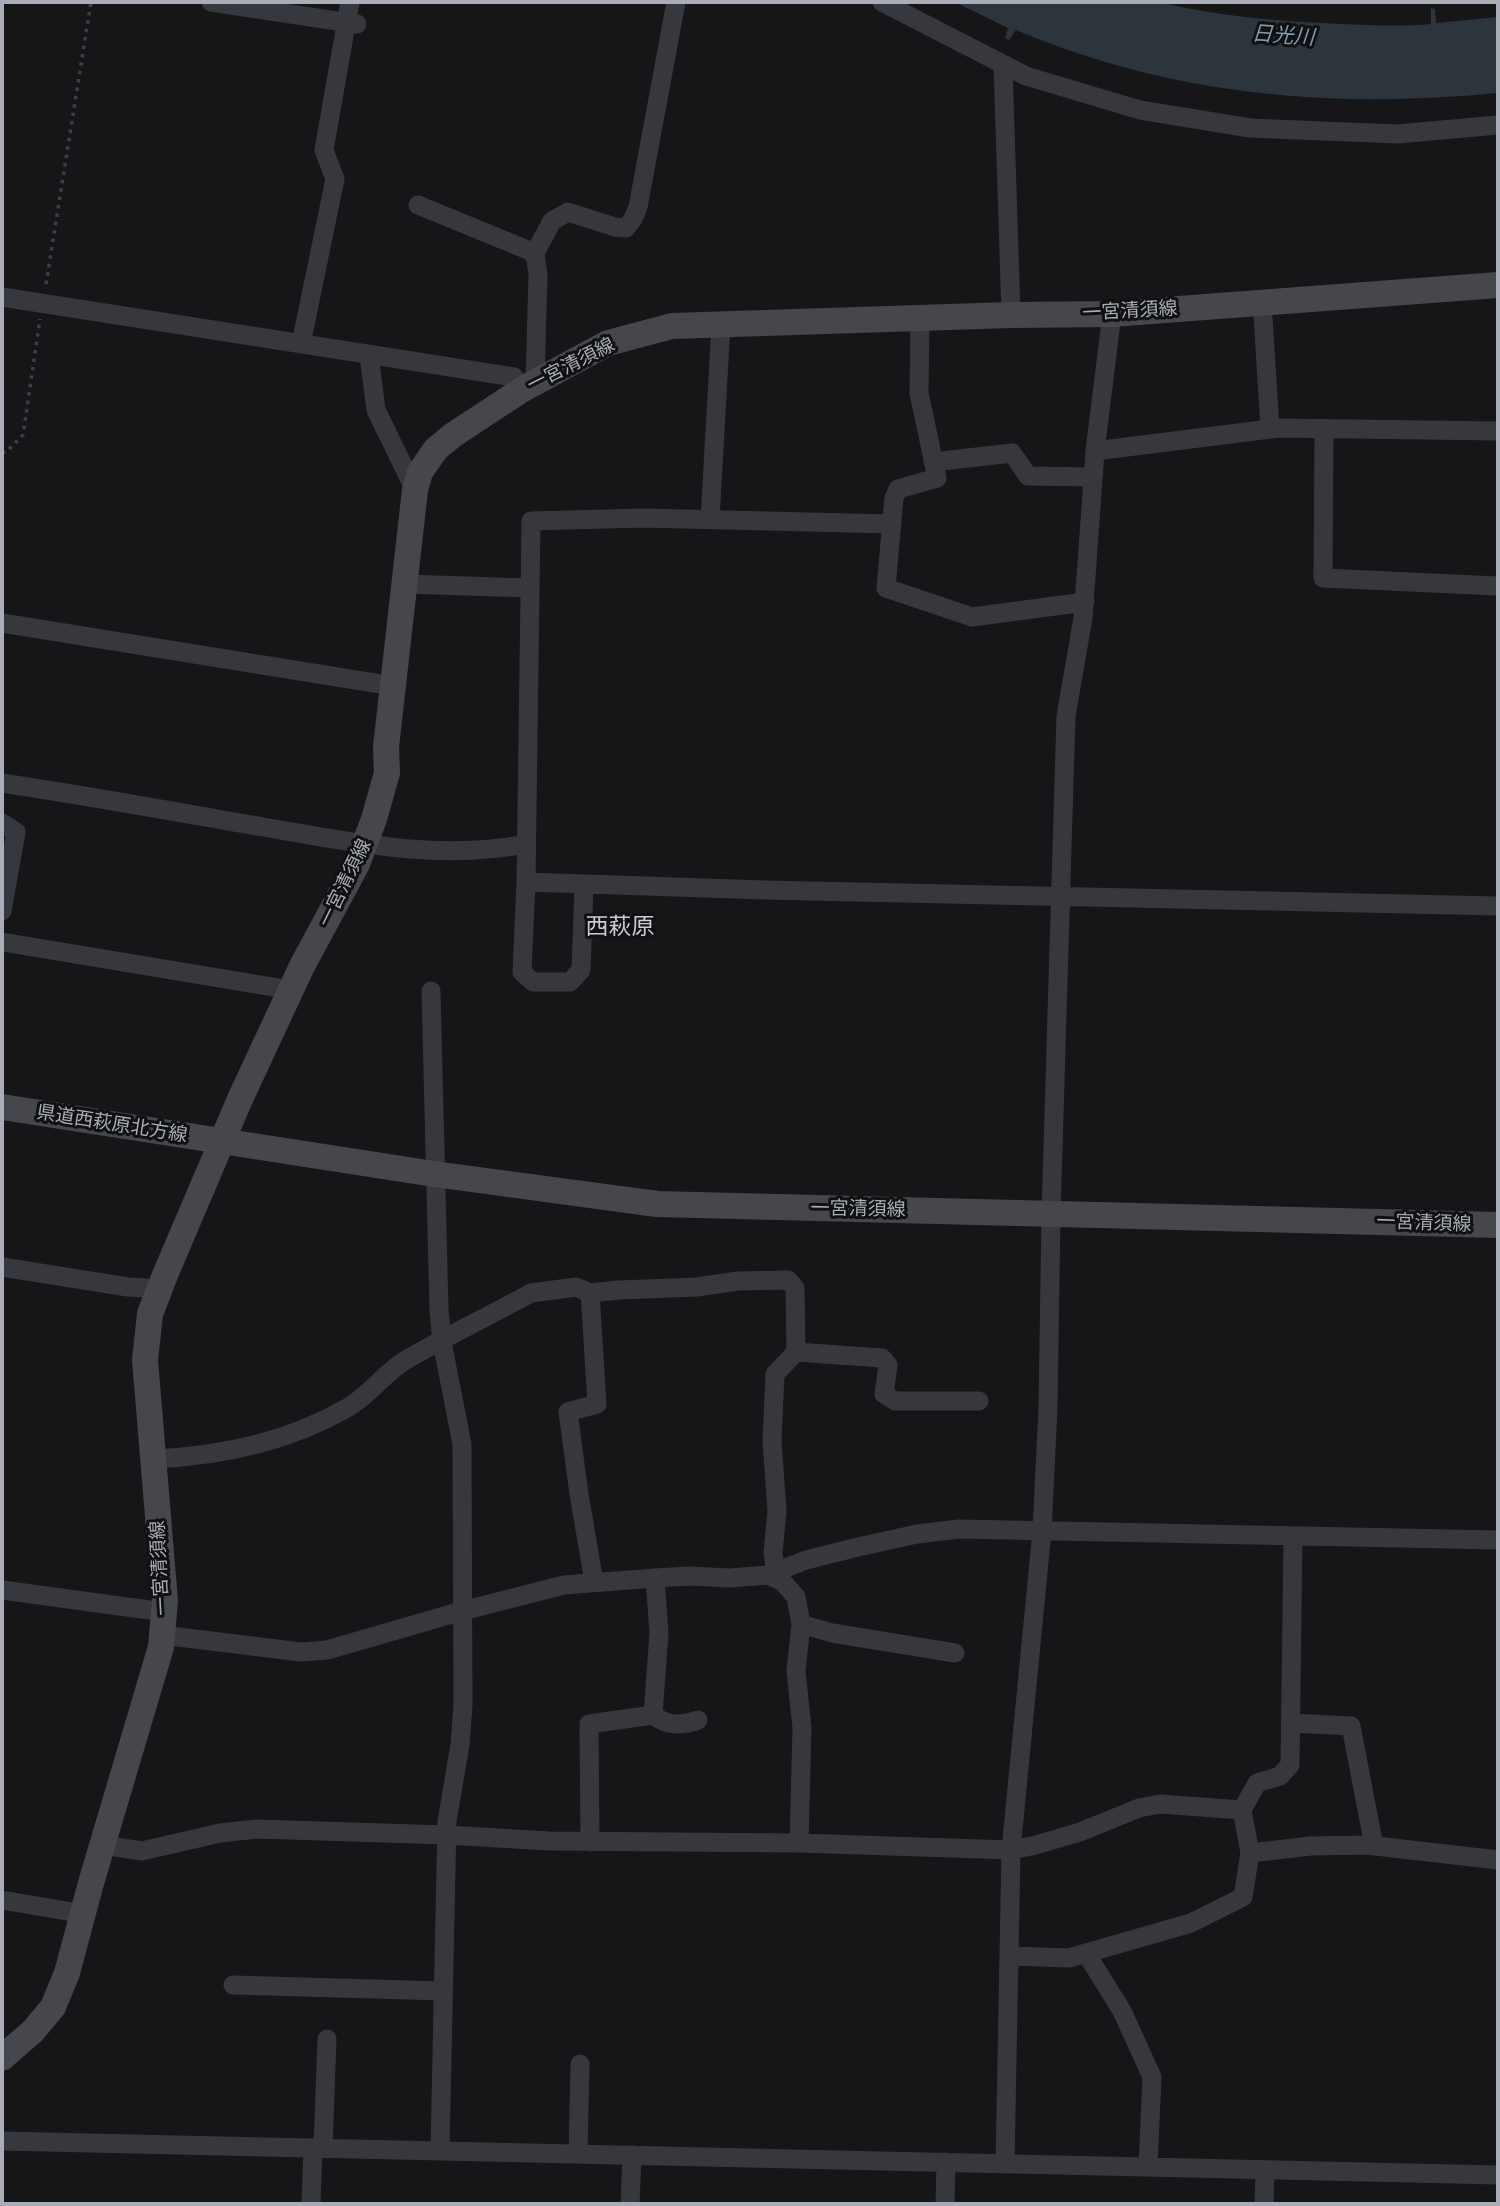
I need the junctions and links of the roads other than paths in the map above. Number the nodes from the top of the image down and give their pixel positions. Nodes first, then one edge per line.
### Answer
1 (211, 2) edge
2 (350, 2) edge
3 (361, 2) edge
4 (676, 2) edge
5 (882, 2) edge
6 (352, 24) junction
7 (1003, 65) junction
8 (1498, 125) edge
9 (418, 205) dead end
10 (534, 253) junction
11 (1498, 285) edge
12 (2, 297) edge
13 (1262, 301) junction
14 (1112, 314) junction
15 (1011, 315) junction
16 (920, 317) junction
17 (721, 324) junction
18 (301, 344) junction
19 (369, 355) junction
20 (529, 386) junction
21 (1270, 429) junction
22 (1324, 429) junction
23 (1498, 431) edge
24 (1095, 451) junction
25 (933, 462) junction
26 (1093, 477) junction
27 (415, 490) junction
28 (710, 520) junction
29 (892, 524) junction
30 (404, 584) junction
31 (1498, 586) edge
32 (529, 588) junction
33 (1084, 602) junction
34 (2, 623) edge
35 (393, 686) junction
36 (2, 783) edge
37 (2, 822) edge
38 (365, 844) junction
39 (526, 844) junction
40 (4, 880) edge
41 (526, 882) junction
42 (584, 884) junction
43 (1060, 895) junction
44 (1498, 906) edge
45 (2, 911) edge
46 (2, 942) edge
47 (291, 990) junction
48 (431, 991) dead end
49 (2, 1107) edge
50 (222, 1140) junction
51 (434, 1174) junction
52 (1051, 1214) junction
53 (1498, 1225) edge
54 (2, 1267) edge
55 (160, 1289) junction
56 (590, 1293) junction
57 (442, 1342) junction
58 (796, 1352) junction
59 (978, 1401) dead end
60 (153, 1459) junction
61 (1042, 1531) junction
62 (1293, 1536) junction
63 (1498, 1541) edge
64 (772, 1573) junction
65 (655, 1578) junction
66 (594, 1582) junction
67 (2, 1590) edge
68 (462, 1611) junction
69 (163, 1624) junction
70 (801, 1624) junction
71 (955, 1653) dead end
72 (653, 1715) junction
73 (698, 1720) dead end
74 (1290, 1723) junction
75 (1242, 1810) junction
76 (447, 1835) junction
77 (590, 1842) junction
78 (799, 1843) junction
79 (102, 1845) junction
80 (1374, 1846) junction
81 (1011, 1850) junction
82 (1250, 1853) junction
83 (1498, 1860) edge
84 (2, 1900) edge
85 (84, 1914) junction
86 (1086, 1953) junction
87 (1009, 1956) junction
88 (233, 1984) dead end
89 (443, 1992) junction
90 (327, 2039) dead end
91 (2, 2058) edge
92 (580, 2064) dead end
93 (2, 2141) edge
94 (318, 2148) junction
95 (440, 2150) junction
96 (578, 2154) junction
97 (632, 2155) junction
98 (946, 2162) junction
99 (1005, 2164) junction
100 (1148, 2167) junction
101 (1265, 2170) junction
102 (1498, 2175) edge
103 (310, 2204) edge
104 (629, 2204) edge
105 (945, 2204) edge
106 (1264, 2204) edge

1 - 6 street
2 - 6 street
3 - 6 street
4 - 10 street
5 - 7 street
6 - 18 street
7 - 8 street
7 - 15 street
9 - 10 street
10 - 20 street
11 - 13 main road, 一宮清須線
12 - 18 street
13 - 14 main road, 一宮清須線
13 - 21 street
14 - 15 main road, 一宮清須線
14 - 24 street
15 - 16 main road, 一宮清須線
16 - 17 main road, 一宮清須線
16 - 25 street
17 - 20 main road, 一宮清須線
17 - 28 street
18 - 19 street
19 - 20 street
19 - 27 street
20 - 27 main road, 一宮清須線
21 - 22 street
21 - 24 street
22 - 23 street
22 - 31 street
24 - 26 street
25 - 26 street
25 - 29 street
26 - 33 street
27 - 30 main road, 一宮清須線
28 - 29 street
28 - 32 street
29 - 33 street
30 - 32 street
30 - 35 main road, 一宮清須線
32 - 39 street
33 - 43 street
34 - 35 street
35 - 38 main road, 一宮清須線
36 - 38 street
37 - 40 street
38 - 39 street
38 - 47 main road, 一宮清須線
39 - 41 street
40 - 45 street
41 - 42 street
41 - 42 street
42 - 43 street
43 - 44 street
43 - 52 street
46 - 47 street
47 - 50 main road, 一宮清須線
48 - 51 street
49 - 50 main road, 県道西萩原北方線
50 - 51 main road, 一宮清須線
50 - 55 main road, 一宮清須線
51 - 52 main road, 一宮清須線
51 - 57 street
52 - 53 main road, 一宮清須線
52 - 61 street
54 - 55 street
55 - 60 main road, 一宮清須線
56 - 57 street
56 - 58 street
56 - 66 street
57 - 60 street
57 - 68 street
58 - 59 street
58 - 64 street
60 - 69 main road, 一宮清須線
61 - 62 street
61 - 64 street
61 - 81 street
62 - 63 street
62 - 74 street
64 - 65 street
64 - 70 street
65 - 66 street
65 - 72 street
66 - 68 street
67 - 69 street
68 - 69 street
68 - 76 street
69 - 79 main road, 一宮清須線
70 - 71 street
70 - 78 street
72 - 73 street
72 - 77 street
74 - 75 street
74 - 80 street
75 - 81 street
75 - 82 street
76 - 77 street
76 - 79 street
76 - 89 street
77 - 78 street
78 - 81 street
79 - 85 main road, 一宮清須線
80 - 82 street
80 - 83 street
81 - 87 street
82 - 86 street
84 - 85 street
85 - 91 main road, 一宮清須線
86 - 87 street
86 - 100 street
87 - 99 street
88 - 89 street
89 - 95 street
90 - 94 street
92 - 96 street
93 - 94 street
94 - 95 street
94 - 103 street
95 - 96 street
96 - 97 street
97 - 98 street
97 - 104 street
98 - 99 street
98 - 105 street
99 - 100 street
100 - 101 street
101 - 102 street
101 - 106 street

